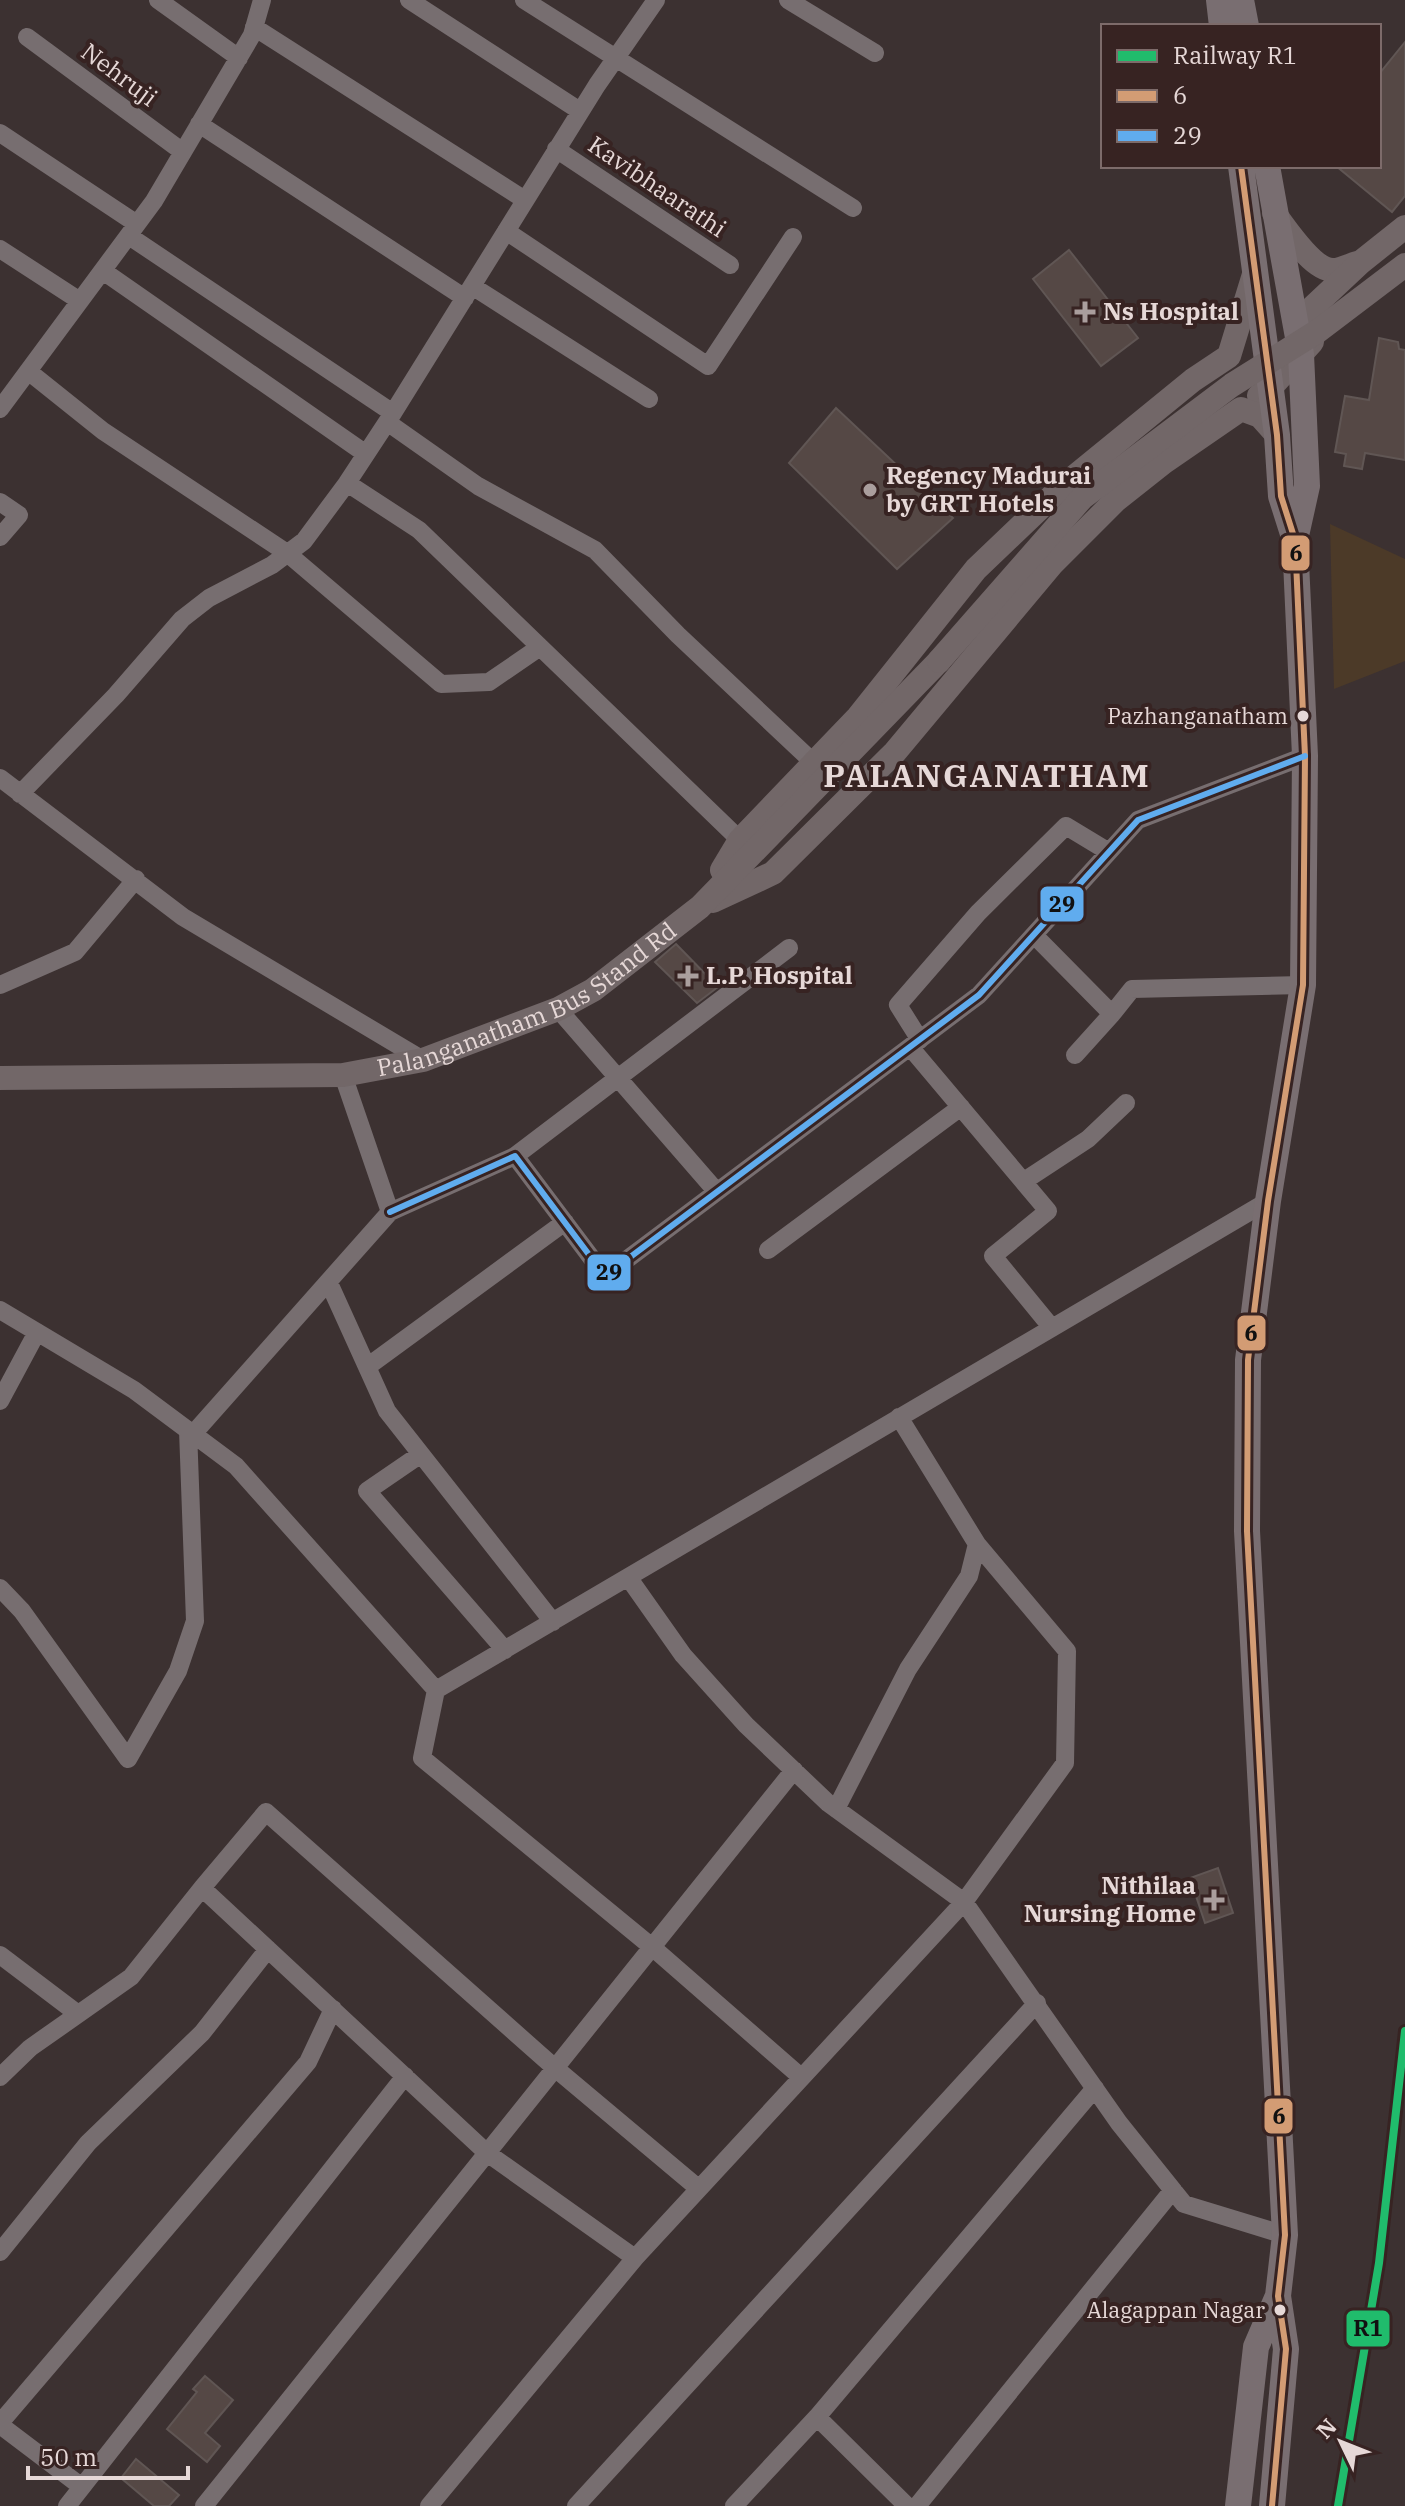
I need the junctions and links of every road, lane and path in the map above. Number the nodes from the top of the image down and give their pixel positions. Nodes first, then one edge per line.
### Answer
1 (158, 0) edge
2 (262, 0) edge
3 (409, 0) edge
4 (524, 0) edge
5 (656, 0) edge
6 (788, 0) edge
7 (1219, 0) edge
8 (1241, 0) edge
9 (1222, 24) edge
10 (1246, 24) edge
11 (253, 31) junction
12 (27, 37) dead end
13 (214, 41) junction
14 (875, 53) dead end
15 (239, 58) junction
16 (616, 58) junction
17 (580, 111) junction
18 (199, 124) junction
19 (0, 133) edge
20 (556, 149) junction
21 (183, 152) junction
22 (1241, 168) edge
23 (1267, 168) edge
24 (525, 200) junction
25 (853, 208) dead end
26 (1274, 213) junction
27 (1405, 227) edge
28 (133, 230) junction
29 (506, 231) junction
30 (793, 237) dead end
31 (0, 249) edge
32 (1361, 262) junction
33 (730, 265) dead end
34 (1405, 265) edge
35 (103, 271) junction
36 (1255, 271) junction
37 (468, 292) junction
38 (80, 301) junction
39 (1301, 354) junction
40 (28, 371) junction
41 (1271, 388) junction
42 (649, 399) dead end
43 (2, 402) edge
44 (1241, 409) junction
45 (390, 418) junction
46 (1277, 435) junction
47 (366, 454) junction
48 (347, 483) junction
49 (0, 502) edge
50 (0, 537) edge
51 (1295, 540) junction
52 (287, 553) junction
53 (540, 647) junction
54 (1305, 756) junction
55 (814, 763) junction
56 (0, 778) edge
57 (20, 794) junction
58 (740, 840) junction
59 (1109, 852) junction
60 (136, 879) junction
61 (700, 907) junction
62 (1034, 935) junction
63 (789, 948) dead end
64 (0, 985) edge
65 (1303, 985) junction
66 (558, 1009) junction
67 (1112, 1014) junction
68 (915, 1044) junction
69 (1075, 1055) dead end
70 (423, 1060) junction
71 (343, 1075) junction
72 (619, 1077) junction
73 (0, 1078) edge
74 (1126, 1103) dead end
75 (961, 1107) junction
76 (515, 1156) junction
77 (1024, 1181) junction
78 (717, 1192) junction
79 (1268, 1201) junction
80 (390, 1212) junction
81 (565, 1222) junction
82 (768, 1250) dead end
83 (329, 1283) junction
84 (0, 1310) edge
85 (1052, 1328) junction
86 (37, 1332) junction
87 (367, 1367) junction
88 (0, 1401) edge
89 (899, 1417) junction
90 (191, 1432) junction
91 (421, 1454) junction
92 (977, 1544) junction
93 (628, 1577) junction
94 (0, 1588) edge
95 (553, 1622) junction
96 (505, 1650) junction
97 (436, 1690) junction
98 (794, 1770) junction
99 (836, 1809) junction
100 (202, 1888) junction
101 (964, 1902) junction
102 (652, 1947) junction
103 (268, 1949) junction
104 (0, 1955) edge
105 (1037, 2003) junction
106 (333, 2009) junction
107 (78, 2014) junction
108 (555, 2068) junction
109 (405, 2076) junction
110 (0, 2077) edge
111 (801, 2077) junction
112 (1095, 2088) junction
113 (487, 2153) junction
114 (698, 2188) junction
115 (1173, 2190) junction
116 (1285, 2235) junction
117 (0, 2252) edge
118 (635, 2258) junction
119 (1278, 2296) junction
120 (817, 2417) junction
121 (0, 2424) edge
122 (82, 2487) junction
123 (897, 2503) edge
124 (67, 2506) edge
125 (204, 2506) edge
126 (429, 2506) edge
127 (576, 2506) edge
128 (734, 2506) edge
129 (917, 2506) edge
130 (1238, 2506) edge
131 (1272, 2506) edge

1 - 13 street
2 - 11 street
3 - 17 street
4 - 16 street
5 - 16 street
6 - 14 street
7 - 9 main road
8 - 10 main road
11 - 13 street
11 - 15 street
11 - 24 street
12 - 21 street, Nehruji
13 - 15 street
15 - 18 street
16 - 17 street
16 - 25 street
17 - 20 street
18 - 21 street
18 - 37 street
19 - 28 street
20 - 24 street
20 - 33 street, Kavibhaarathi
21 - 28 street
22 - 36 main road
23 - 26 main road
24 - 29 street
26 - 32 street
26 - 39 main road
27 - 32 street
28 - 35 street
28 - 45 street
29 - 30 street
29 - 37 street
31 - 38 street
32 - 39 street
34 - 61 street, Palanganatham Bus Stand Rd, bridge
35 - 38 street
35 - 47 street
36 - 41 main road
36 - 55 street
37 - 42 street
37 - 45 street
38 - 40 street
39 - 41 street
39 - 51 main road
40 - 43 street
40 - 52 street
41 - 44 street
41 - 46 main road
44 - 46 street
44 - 61 street
45 - 47 street
45 - 55 street
46 - 51 main road
47 - 48 street
48 - 52 street
48 - 53 street
49 - 50 street
51 - 54 main road
52 - 53 street
52 - 57 street
53 - 58 street
54 - 59 street
54 - 65 main road
55 - 58 street
56 - 57 street
57 - 60 street
58 - 61 street
59 - 62 street
59 - 68 street
60 - 64 street
60 - 70 street
61 - 66 street, Palanganatham Bus Stand Rd
62 - 67 street
62 - 68 street
63 - 72 street
65 - 67 street
65 - 79 main road
66 - 70 street, Palanganatham Bus Stand Rd
66 - 72 street
67 - 69 street
68 - 75 street
68 - 78 street
70 - 71 street, Palanganatham Bus Stand Rd
71 - 73 street, Palanganatham Bus Stand Rd
71 - 80 street
72 - 76 street
72 - 78 street
74 - 77 street
75 - 77 street
75 - 82 street
76 - 80 street
76 - 81 street
77 - 85 street
78 - 81 street
79 - 85 street
79 - 116 main road
80 - 83 street
81 - 87 street
83 - 87 street
83 - 90 street
84 - 86 street
85 - 89 street
86 - 88 street
86 - 90 street
87 - 91 street
89 - 92 street
89 - 93 street
90 - 94 street
90 - 97 street
91 - 95 street
91 - 96 street
92 - 99 street
92 - 101 street
93 - 95 street
93 - 98 street
95 - 96 street
96 - 97 street
97 - 102 street
98 - 99 street
98 - 102 street
99 - 101 street
100 - 103 street
100 - 107 street
100 - 108 street
101 - 105 street
101 - 111 street
102 - 108 street
102 - 111 street
103 - 106 street
103 - 117 street
104 - 107 street
105 - 112 street
105 - 127 street
106 - 109 street
106 - 121 street
107 - 110 street
108 - 113 street
108 - 114 street
109 - 113 street
109 - 122 street
111 - 114 street
112 - 115 street
112 - 120 street
113 - 118 street
113 - 125 street
114 - 118 street
115 - 116 street
115 - 129 street
116 - 119 main road
118 - 126 street
119 - 130 main road
119 - 131 main road
120 - 123 street
120 - 128 street
121 - 122 street
122 - 124 street

